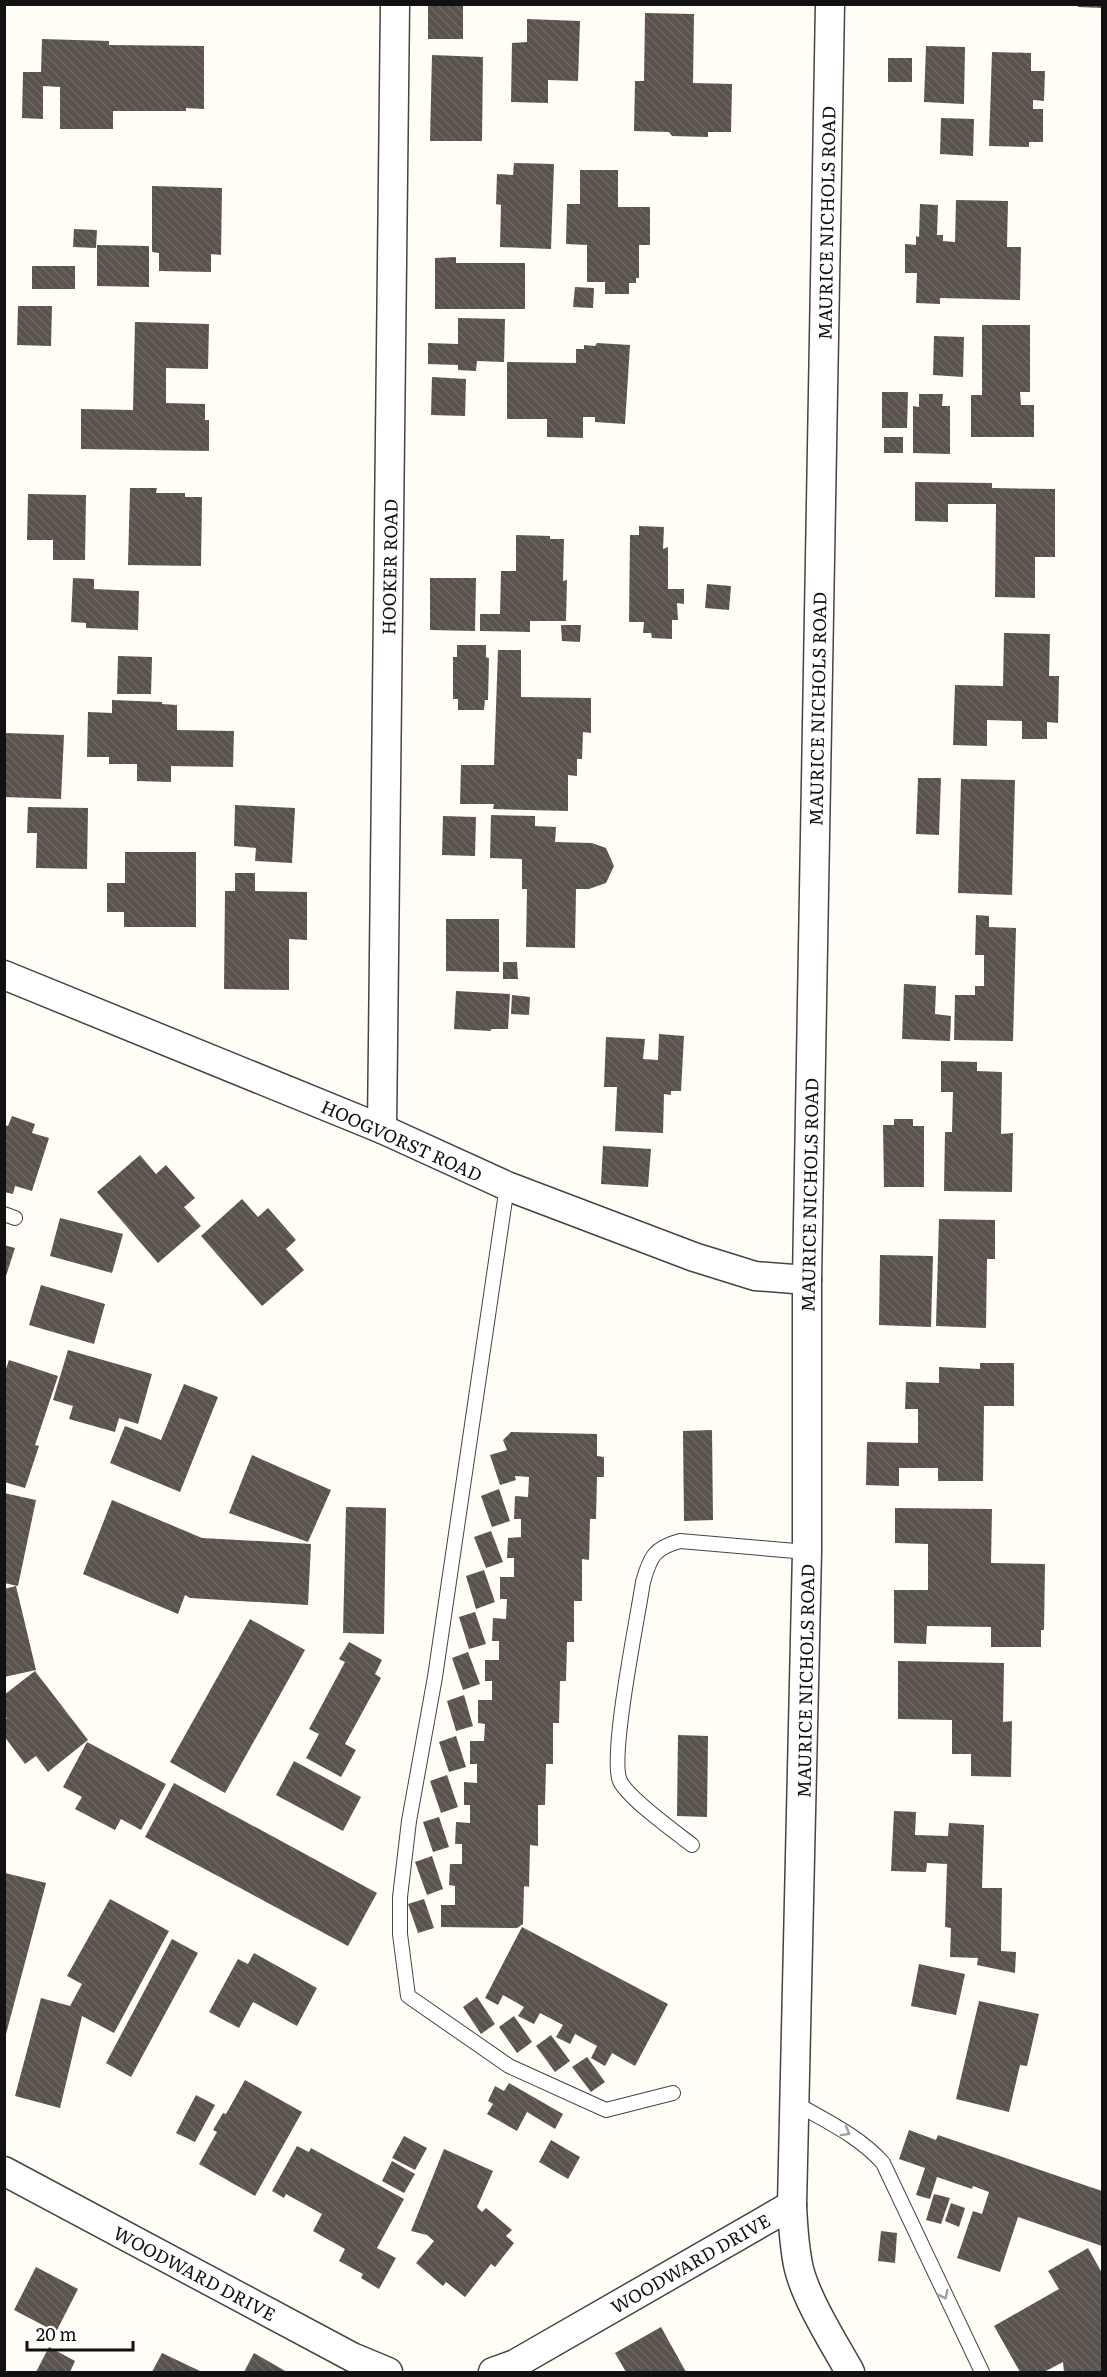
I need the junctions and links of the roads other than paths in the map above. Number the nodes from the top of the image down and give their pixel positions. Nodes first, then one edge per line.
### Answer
1 (395, 4) edge
2 (830, 4) edge
3 (4, 975) edge
4 (382, 1129) junction
5 (507, 1186) junction
6 (807, 1280) junction
7 (807, 1552) junction
8 (692, 1845) dead end
9 (673, 2093) dead end
10 (795, 2103) junction
11 (4, 2171) edge
12 (792, 2205) junction
13 (388, 2373) edge
14 (493, 2373) edge
15 (850, 2373) edge
16 (982, 2373) edge

1 - 4 street, HOOKER ROAD
2 - 6 street, MAURICE NICHOLS ROAD
3 - 4 street, HOOGVORST ROAD
4 - 5 street, HOOGVORST ROAD
5 - 6 street, HOOGVORST ROAD
5 - 9 lane
6 - 7 street, MAURICE NICHOLS ROAD
7 - 8 lane
7 - 10 street, MAURICE NICHOLS ROAD
10 - 12 street, MAURICE NICHOLS ROAD
10 -> 16 lane
11 - 13 street, WOODWARD DRIVE
12 - 14 street, WOODWARD DRIVE
12 - 15 street, MAURICE NICHOLS ROAD

